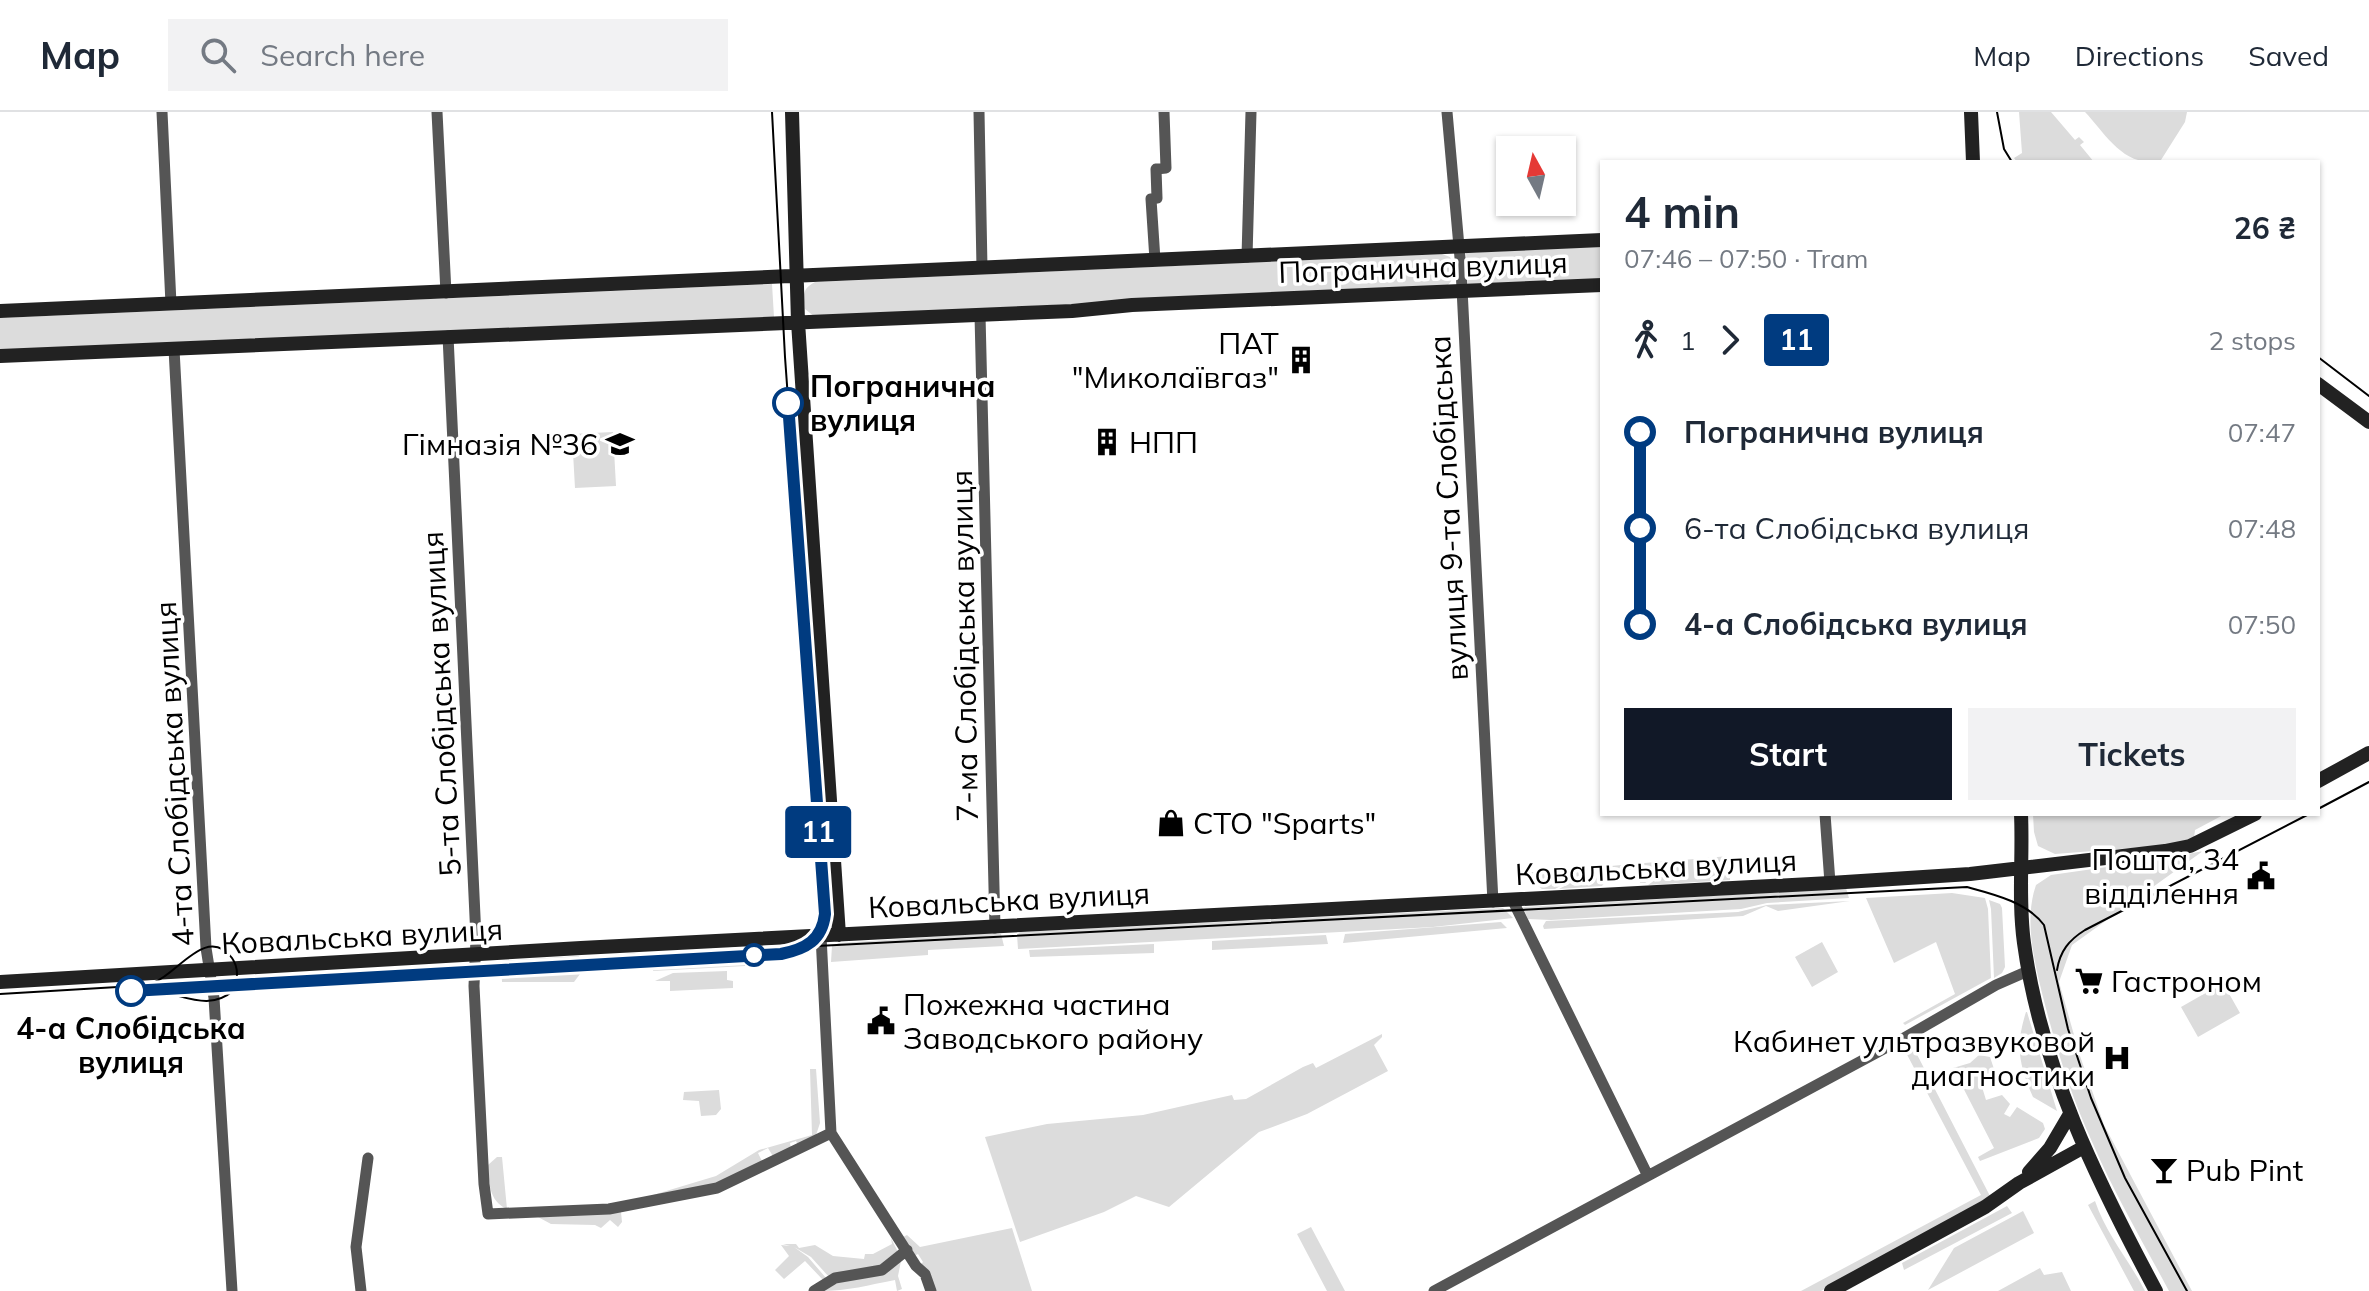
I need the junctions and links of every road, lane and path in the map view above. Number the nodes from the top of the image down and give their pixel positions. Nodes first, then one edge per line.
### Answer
1 (162, 112) edge
2 (437, 112) edge
3 (792, 112) edge
4 (979, 112) edge
5 (1164, 112) edge
6 (1251, 112) edge
7 (1447, 112) edge
8 (1971, 112) edge
9 (1972, 138) junction
10 (1971, 160) edge
11 (1979, 160) edge
12 (1600, 240) edge
13 (1457, 248) junction
14 (1247, 257) junction
15 (1155, 260) junction
16 (982, 268) junction
17 (796, 277) junction
18 (1600, 285) edge
19 (1462, 292) junction
20 (446, 293) junction
21 (171, 304) junction
22 (0, 311) edge
23 (980, 315) junction
24 (798, 322) junction
25 (448, 336) junction
26 (174, 349) junction
27 (0, 356) edge
28 (2320, 385) edge
29 (2369, 422) edge
30 (2369, 753) edge
31 (2320, 780) edge
32 (1825, 816) edge
33 (2021, 816) edge
34 (2251, 816) edge
35 (2021, 867) junction
36 (1830, 883) junction
37 (1513, 901) junction
38 (1493, 902) junction
39 (995, 928) junction
40 (839, 935) junction
41 (821, 936) junction
42 (476, 955) junction
43 (210, 970) junction
44 (2028, 971) junction
45 (0, 982) edge
46 (2070, 1114) junction
47 (831, 1133) junction
48 (2084, 1147) junction
49 (368, 1158) dead end
50 (1647, 1174) junction
51 (2019, 1183) junction
52 (907, 1250) junction
53 (232, 1291) edge
54 (361, 1291) edge
55 (814, 1291) edge
56 (931, 1291) edge
57 (1434, 1291) edge
58 (1831, 1291) edge
59 (2156, 1291) edge

1 - 21 street
2 - 20 street
3 - 17 main road
4 - 16 street
5 - 15 street
6 - 14 street
7 - 13 street, вулиця 9-та Слобідська
8 - 9 main road
9 - 10 main road
9 - 11 main road
12 - 13 main road, Погранична вулиця
13 - 14 main road, Погранична вулиця
13 - 19 street, вулиця 9-та Слобідська
14 - 15 main road, Погранична вулиця
15 - 16 main road, Погранична вулиця
16 - 17 main road, Погранична вулиця
17 - 20 main road, Погранична вулиця
17 - 24 main road
18 - 19 main road, Погранична вулиця
19 - 23 main road, Погранична вулиця
19 - 38 street, вулиця 9-та Слобідська
20 - 21 main road, Погранична вулиця
21 - 22 main road, Погранична вулиця
23 - 24 main road, Погранична вулиця
23 - 39 street, 7-ма Слобідська вулиця
24 - 25 main road, Погранична вулиця
24 - 40 main road
25 - 26 main road, Погранична вулиця
25 - 42 street, 5-та Слобідська вулиця
26 - 27 main road, Погранична вулиця
26 - 43 street, 4-та Слобідська вулиця
28 - 29 main road
30 - 31 main road
32 - 36 street
33 - 35 main road
34 - 35 main road, Ковальська вулиця
35 - 36 main road, Ковальська вулиця
35 - 44 main road
36 - 37 main road, Ковальська вулиця
37 - 38 main road, Ковальська вулиця
37 - 50 street
38 - 39 main road, Ковальська вулиця
39 - 40 main road, Ковальська вулиця
40 - 41 main road, Ковальська вулиця
41 - 42 main road, Ковальська вулиця
41 - 47 street
42 - 43 main road, Ковальська вулиця
42 - 47 street, 5-та Слобідська вулиця
43 - 45 main road, Ковальська вулиця
43 - 53 street, 4-та Слобідська вулиця
44 - 46 main road
44 - 50 street
46 - 48 main road
46 - 51 main road
47 - 52 street
48 - 51 main road
48 - 59 main road
49 - 54 street
50 - 57 street
51 - 58 main road
52 - 55 street
52 - 56 street

